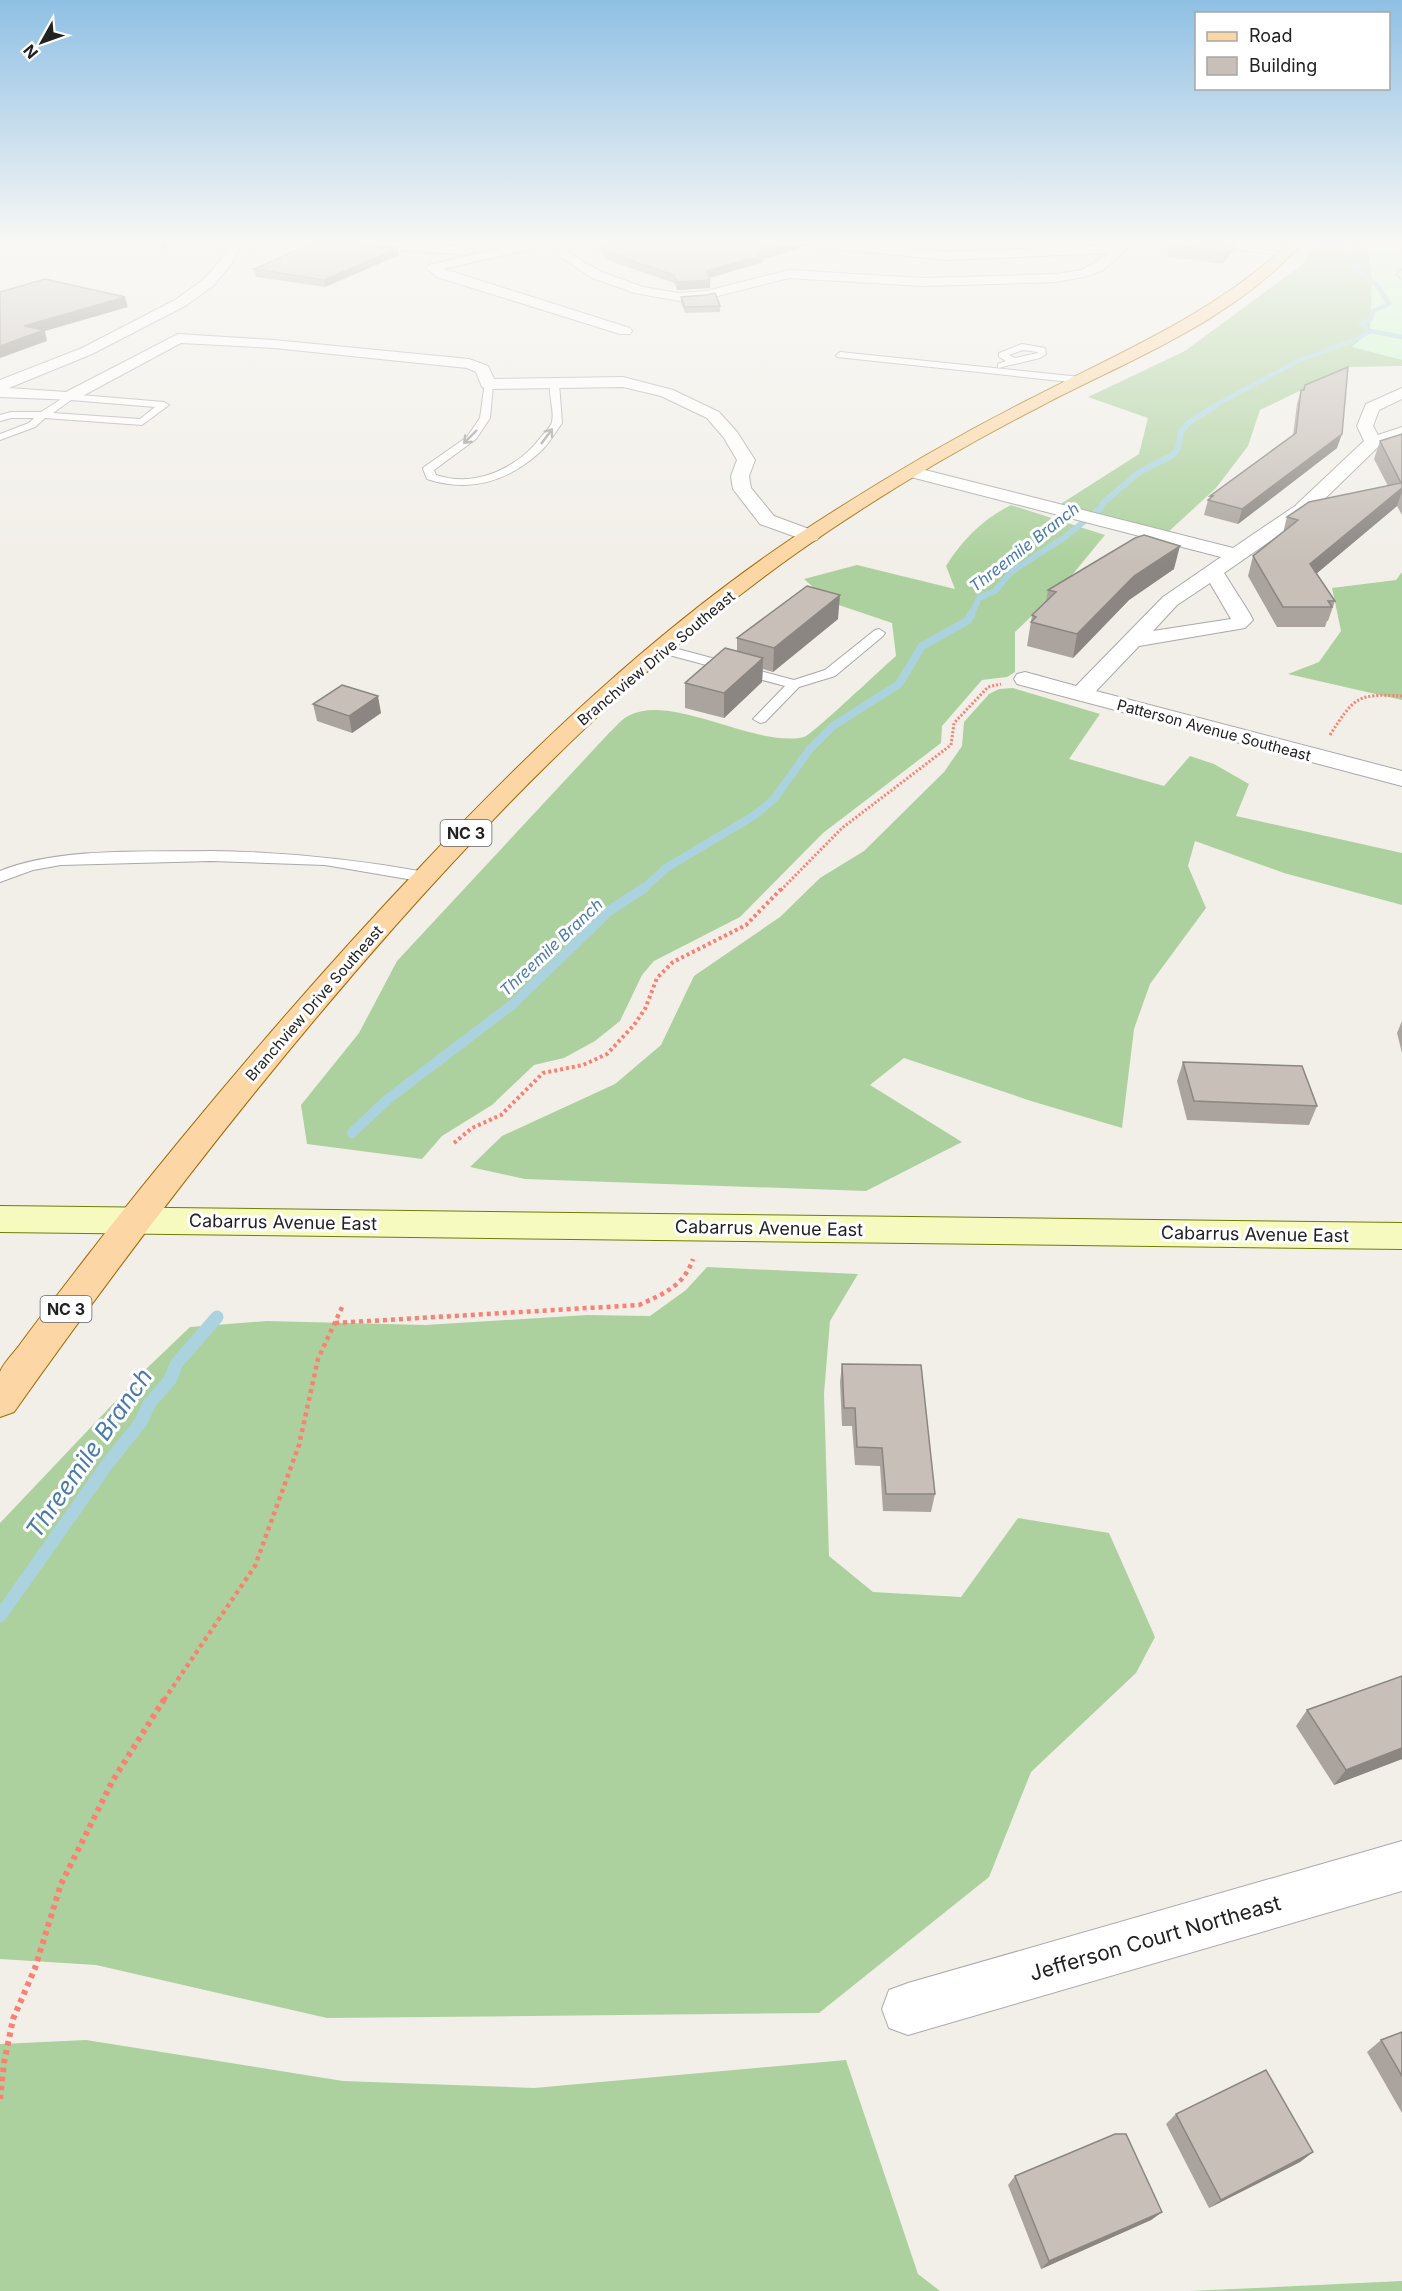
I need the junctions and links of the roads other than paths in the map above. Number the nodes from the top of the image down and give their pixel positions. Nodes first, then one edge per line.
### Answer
1 (89, 350) edge
2 (156, 350) edge
3 (332, 350) edge
4 (1013, 350) edge
5 (1042, 350) edge
6 (1137, 350) edge
7 (840, 355) dead end
8 (1002, 355) junction
9 (990, 358) dead end
10 (1012, 360) junction
11 (994, 370) junction
12 (1080, 380) junction
13 (554, 383) junction
14 (488, 384) junction
15 (0, 386) edge
16 (0, 392) edge
17 (1402, 393) edge
18 (69, 397) junction
19 (43, 415) junction
20 (0, 418) edge
21 (1402, 432) edge
22 (0, 436) edge
23 (1373, 442) junction
24 (913, 472) junction
25 (810, 536) junction
26 (1236, 555) junction
27 (1213, 571) junction
28 (879, 633) dead end
29 (1130, 641) junction
30 (663, 649) junction
31 (1014, 682) road end
32 (794, 684) junction
33 (1081, 694) junction
34 (760, 720) dead end
35 (1402, 779) edge
36 (0, 877) edge
37 (425, 877) junction
38 (0, 1219) edge
39 (136, 1220) junction
40 (1402, 1236) edge
41 (0, 1401) edge
42 (1402, 1866) edge
43 (908, 2009) dead end

1 - 15 street
2 - 18 street
3 - 14 street
4 - 8 lane
5 - 10 lane
6 - 12 main road, Branchview Drive Southeast / NC 3
7 - 11 lane
8 - 9 lane
8 - 10 lane
10 - 11 lane
11 - 12 lane
12 - 24 main road, Branchview Drive Southeast / NC 3
13 - 14 street
14 -> 13 lane
13 - 25 street
16 - 18 street
17 - 23 street
18 - 19 lane
18 - 19 lane
19 - 20 lane
19 - 22 lane
21 - 23 street
23 - 26 street
24 - 25 main road, Branchview Drive Southeast / NC 3
24 - 26 street
25 - 30 main road, Branchview Drive Southeast / NC 3
26 - 27 street
27 - 29 street
27 - 29 street
28 - 32 lane
29 - 33 street
30 - 32 lane
30 - 37 main road, Branchview Drive Southeast / NC 3
31 - 33 street, Patterson Avenue Southeast
32 - 34 lane
33 - 35 street, Patterson Avenue Southeast
36 - 37 lane
37 - 39 main road, Branchview Drive Southeast / NC 3
38 - 39 main road, Cabarrus Avenue East
39 - 40 main road, Cabarrus Avenue East
39 - 41 main road, NC 3
42 - 43 street, Jefferson Court Northeast

